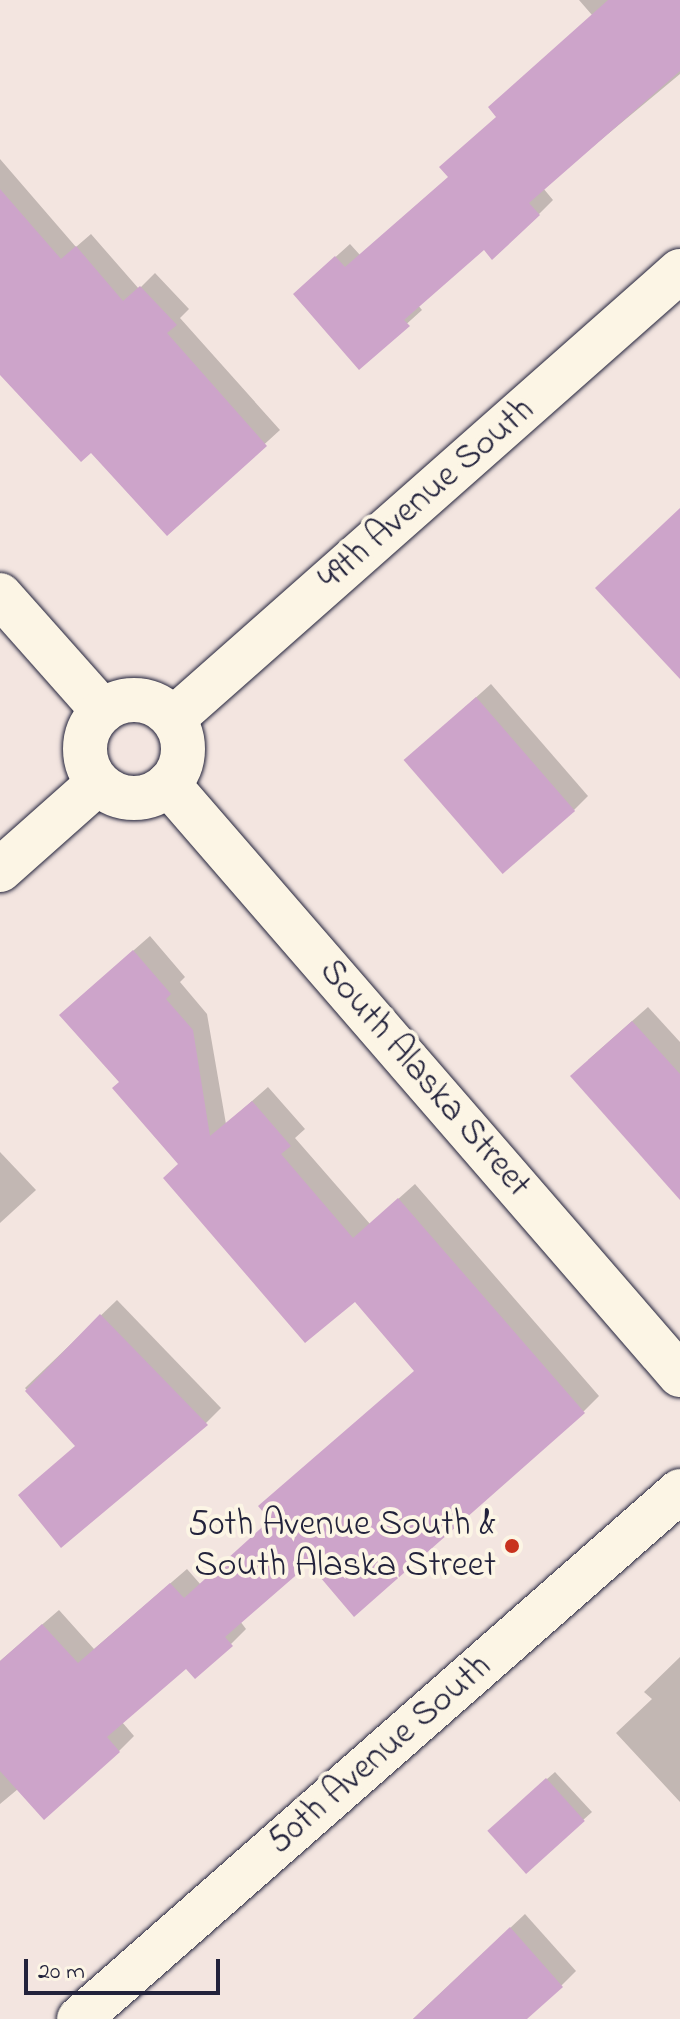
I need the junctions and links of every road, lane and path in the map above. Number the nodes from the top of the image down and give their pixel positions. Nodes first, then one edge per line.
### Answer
1 (680, 271) edge
2 (0, 595) edge
3 (103, 711) junction
4 (174, 718) junction
5 (98, 783) junction
6 (168, 784) junction
7 (0, 870) edge
8 (680, 1375) edge
9 (680, 1491) edge
10 (79, 2019) edge

1 - 4 street, 49th Avenue South
2 - 3 street
3 - 4 street
3 - 5 street
4 - 6 street
5 - 6 street
5 - 7 street
6 - 8 street, South Alaska Street
9 - 10 street, 50th Avenue South

